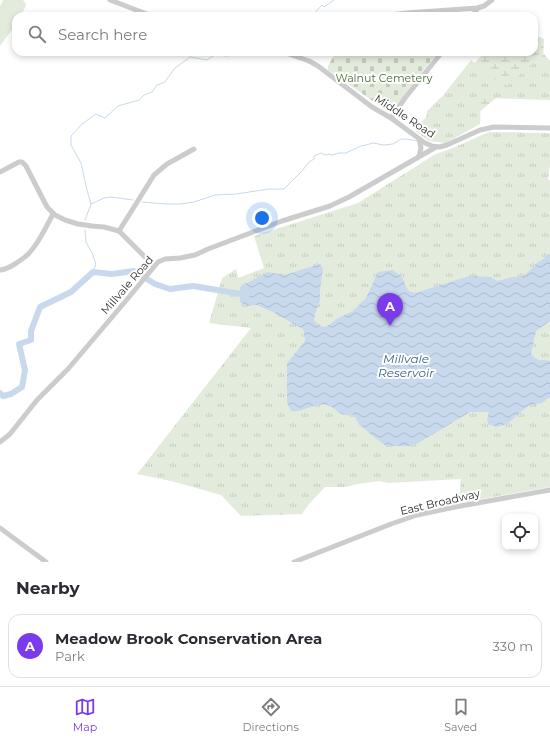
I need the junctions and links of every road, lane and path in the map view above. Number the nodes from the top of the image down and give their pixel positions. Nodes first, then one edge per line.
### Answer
1 (110, 0) edge
2 (492, 0) edge
3 (478, 8) junction
4 (142, 12) edge
5 (421, 12) edge
6 (475, 12) edge
7 (293, 56) edge
8 (439, 56) edge
9 (391, 118) junction
10 (550, 128) edge
11 (419, 139) junction
12 (436, 147) junction
13 (194, 149) dead end
14 (419, 156) junction
15 (0, 172) edge
16 (53, 214) junction
17 (119, 231) junction
18 (154, 266) junction
19 (0, 270) edge
20 (0, 442) edge
21 (550, 490) edge
22 (0, 528) edge
23 (46, 562) edge
24 (294, 562) edge

1 - 4 street
2 - 3 street
3 - 5 street
3 - 6 street
7 - 9 street, Middle Road
8 - 9 street
9 - 11 street, Middle Road
10 - 12 street, Middle Road
11 - 12 street, Middle Road
11 - 14 street
12 - 14 street, Millvale Road
13 - 17 street
14 - 18 street, Millvale Road
15 - 16 street
16 - 17 street
16 - 19 street
17 - 18 street
18 - 20 street, Millvale Road
21 - 24 street, East Broadway
22 - 23 street

